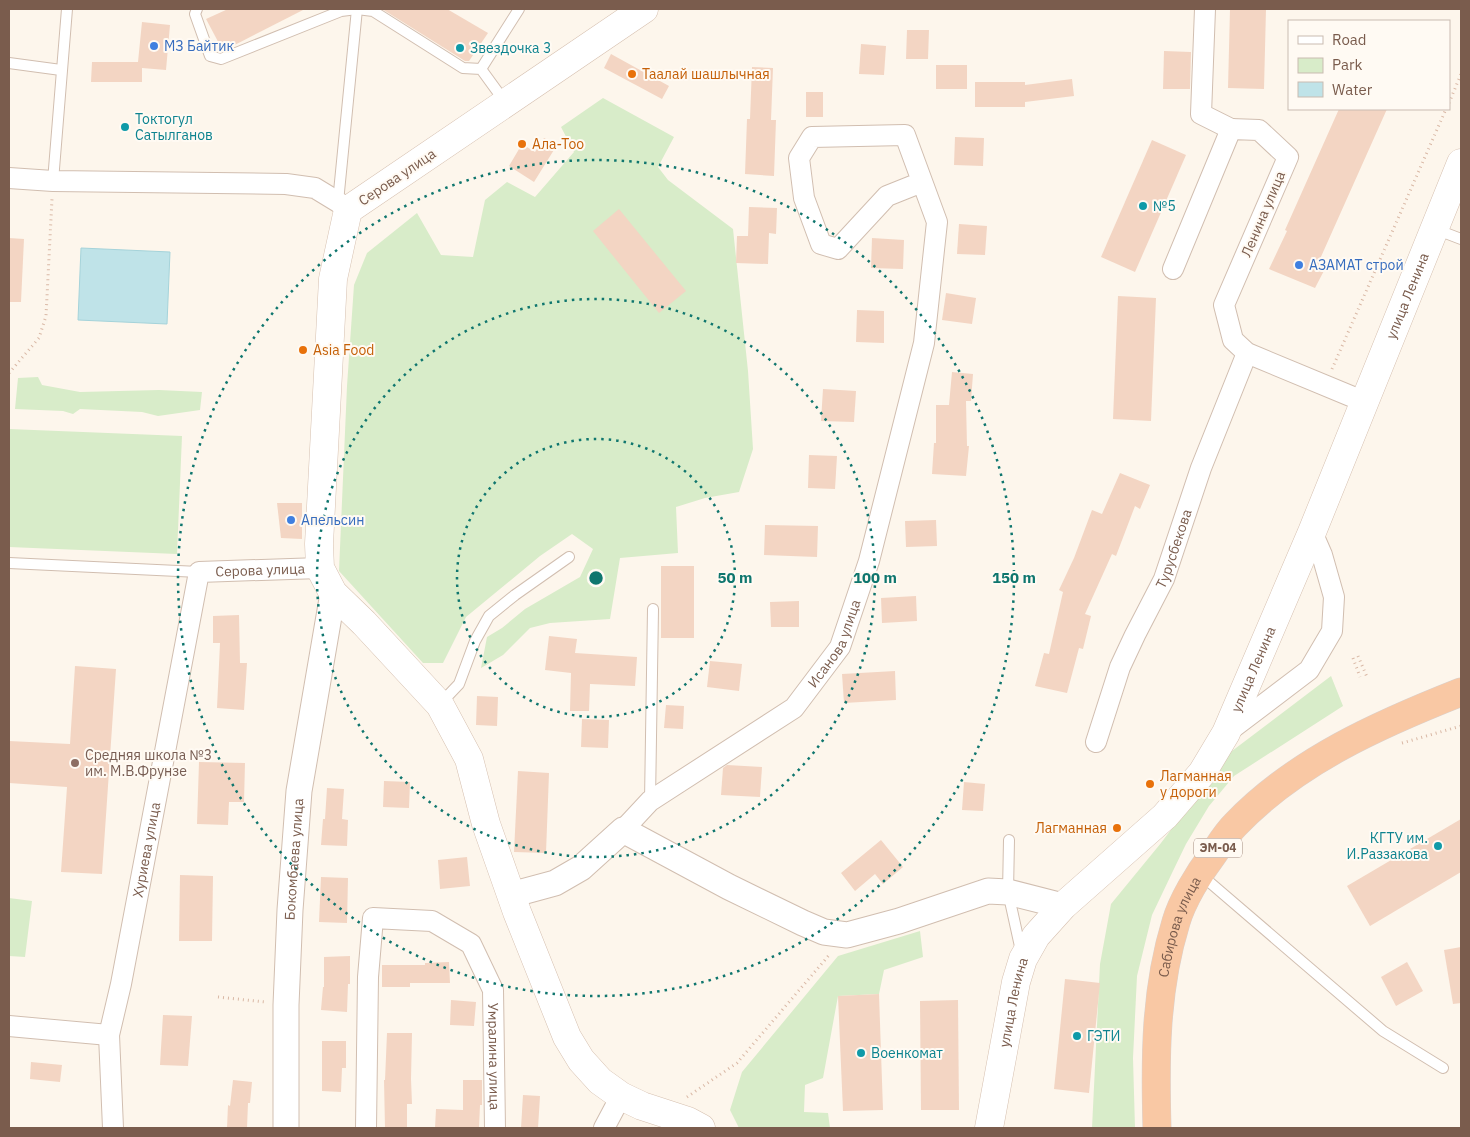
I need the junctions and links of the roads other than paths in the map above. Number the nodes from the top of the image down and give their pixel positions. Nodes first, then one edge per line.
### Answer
1 (67, 9) edge
2 (197, 9) edge
3 (356, 9) edge
4 (519, 9) edge
5 (644, 9) edge
6 (1205, 9) edge
7 (9, 63) edge
8 (481, 69) junction
9 (61, 70) junction
10 (505, 103) junction
11 (1230, 129) junction
12 (1461, 163) edge
13 (9, 178) edge
14 (53, 180) junction
15 (922, 182) junction
16 (343, 206) junction
17 (1434, 229) junction
18 (1461, 239) edge
19 (1172, 268) dead end
20 (1247, 353) junction
21 (1365, 402) junction
22 (1312, 532) junction
23 (569, 557) dead end
24 (9, 563) edge
25 (320, 568) junction
26 (199, 572) junction
27 (333, 593) junction
28 (653, 609) dead end
29 (1461, 692) edge
30 (440, 705) junction
31 (1226, 733) junction
32 (1096, 742) dead end
33 (650, 801) junction
34 (624, 830) junction
35 (1009, 840) dead end
36 (1199, 873) junction
37 (1008, 892) junction
38 (511, 895) junction
39 (1063, 906) junction
40 (1023, 959) junction
41 (9, 1026) edge
42 (109, 1035) junction
43 (1443, 1068) dead end
44 (621, 1096) junction
45 (113, 1128) edge
46 (286, 1128) edge
47 (366, 1128) edge
48 (495, 1128) edge
49 (604, 1128) edge
50 (701, 1128) edge
51 (989, 1128) edge
52 (1157, 1128) edge

1 - 9 lane
2 - 3 lane
3 - 8 lane
3 - 16 lane
4 - 8 lane
5 - 10 main road, Серова улица
6 - 11 street
7 - 9 lane
8 - 10 lane
9 - 14 lane
10 - 16 main road, Серова улица
11 - 19 street
11 - 20 street, Ленина улица
12 - 17 main road, улица Ленина
13 - 14 street
14 - 16 street
15 - 15 street, Исанова улица
15 - 33 street, Исанова улица
16 - 25 main road, Серова улица
17 - 18 lane
17 - 21 main road, улица Ленина
20 - 21 street, Ленина улица
20 - 32 street, Турусбекова
21 - 22 main road, улица Ленина
22 - 31 main road, улица Ленина
22 - 31 street
23 - 30 lane
24 - 26 lane
25 - 26 street, Серова улица
25 - 27 main road, Серова улица
26 - 42 street, Хуриева улица
27 - 30 main road, Серова улица
27 - 46 street, Бокомбаева улица
28 - 33 lane
29 - 36 highway, Сабирова улица / ЭМ-04
30 - 38 main road, Серова улица
31 - 39 main road, улица Ленина
33 - 34 street, Исанова улица
34 - 37 street
34 - 38 street, Исанова улица
35 - 37 lane
36 - 43 lane
36 - 52 highway, Сабирова улица / ЭМ-04
37 - 39 street
37 - 40 lane
38 - 44 main road, Серова улица
39 - 40 main road, улица Ленина
40 - 51 main road, улица Ленина
41 - 42 street
42 - 45 street, Хуриева улица
44 - 49 street
44 - 50 main road, Серова улица
47 - 48 street, Умралина улица

